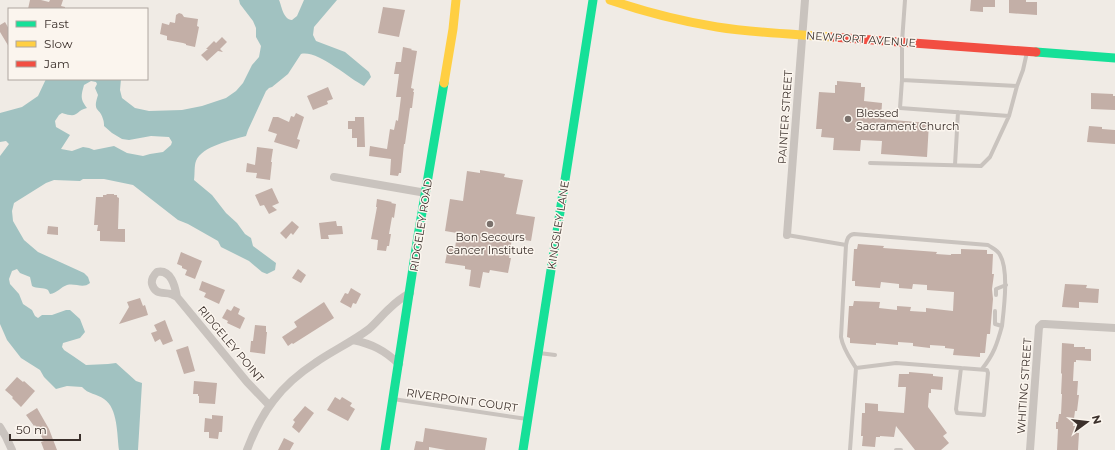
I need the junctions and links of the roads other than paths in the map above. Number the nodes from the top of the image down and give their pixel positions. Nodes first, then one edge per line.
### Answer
1 (456, 0) edge
2 (593, 0) edge
3 (610, 0) edge
4 (805, 0) edge
5 (905, 0) edge
6 (803, 35) junction
7 (902, 42) junction
8 (1027, 51) junction
9 (1115, 58) edge
10 (902, 80) junction
11 (1017, 86) junction
12 (958, 112) junction
13 (1008, 116) junction
14 (870, 163) dead end
15 (955, 165) junction
16 (334, 177) dead end
17 (426, 193) junction
18 (788, 235) joint
19 (846, 246) junction
20 (1006, 285) junction
21 (410, 293) junction
22 (996, 295) dead end
23 (177, 297) dead end
24 (995, 311) dead end
25 (1002, 326) junction
26 (1115, 328) edge
27 (353, 340) junction
28 (538, 353) junction
29 (555, 355) dead end
30 (399, 364) junction
31 (856, 368) junction
32 (961, 368) junction
33 (982, 369) junction
34 (393, 399) junction
35 (269, 405) junction
36 (528, 419) junction
37 (0, 427) edge
38 (12, 450) edge
39 (247, 450) edge
40 (385, 450) edge
41 (523, 450) edge
42 (850, 450) edge
43 (896, 450) edge
44 (901, 450) edge
45 (1030, 450) edge

1 - 17 street, RIDGELEY ROAD
2 - 28 street, KINGSLEY LANE
3 - 6 street, NEWPORT AVENUE
4 - 6 street, PAINTER STREET
5 - 7 lane
6 - 7 street, NEWPORT AVENUE
6 - 18 street, PAINTER STREET
7 - 8 street, NEWPORT AVENUE
7 - 10 lane
8 - 9 street, NEWPORT AVENUE
8 - 11 lane
10 - 11 lane
10 - 12 lane
11 - 13 lane
12 - 13 lane
12 - 15 lane
13 - 15 lane
14 - 15 lane
16 - 17 street
17 - 21 street, RIDGELEY ROAD
18 - 19 lane
19 - 20 lane
19 - 31 lane
20 - 22 lane
20 - 25 lane
21 - 27 street
21 - 30 street, RIDGELEY ROAD
23 - 35 street, RIDGELEY POINT
24 - 25 lane
25 - 33 lane
26 - 45 street, WHITING STREET
27 - 30 street
27 - 35 street
28 - 29 lane
28 - 36 street, KINGSLEY LANE
30 - 34 street, RIDGELEY ROAD
31 - 32 lane
31 - 42 lane
32 - 33 lane
32 - 33 lane
34 - 36 lane, RIVERPOINT COURT
34 - 40 street, RIDGELEY ROAD
35 - 39 street
36 - 41 street, KINGSLEY LANE
37 - 38 street
43 - 44 lane

